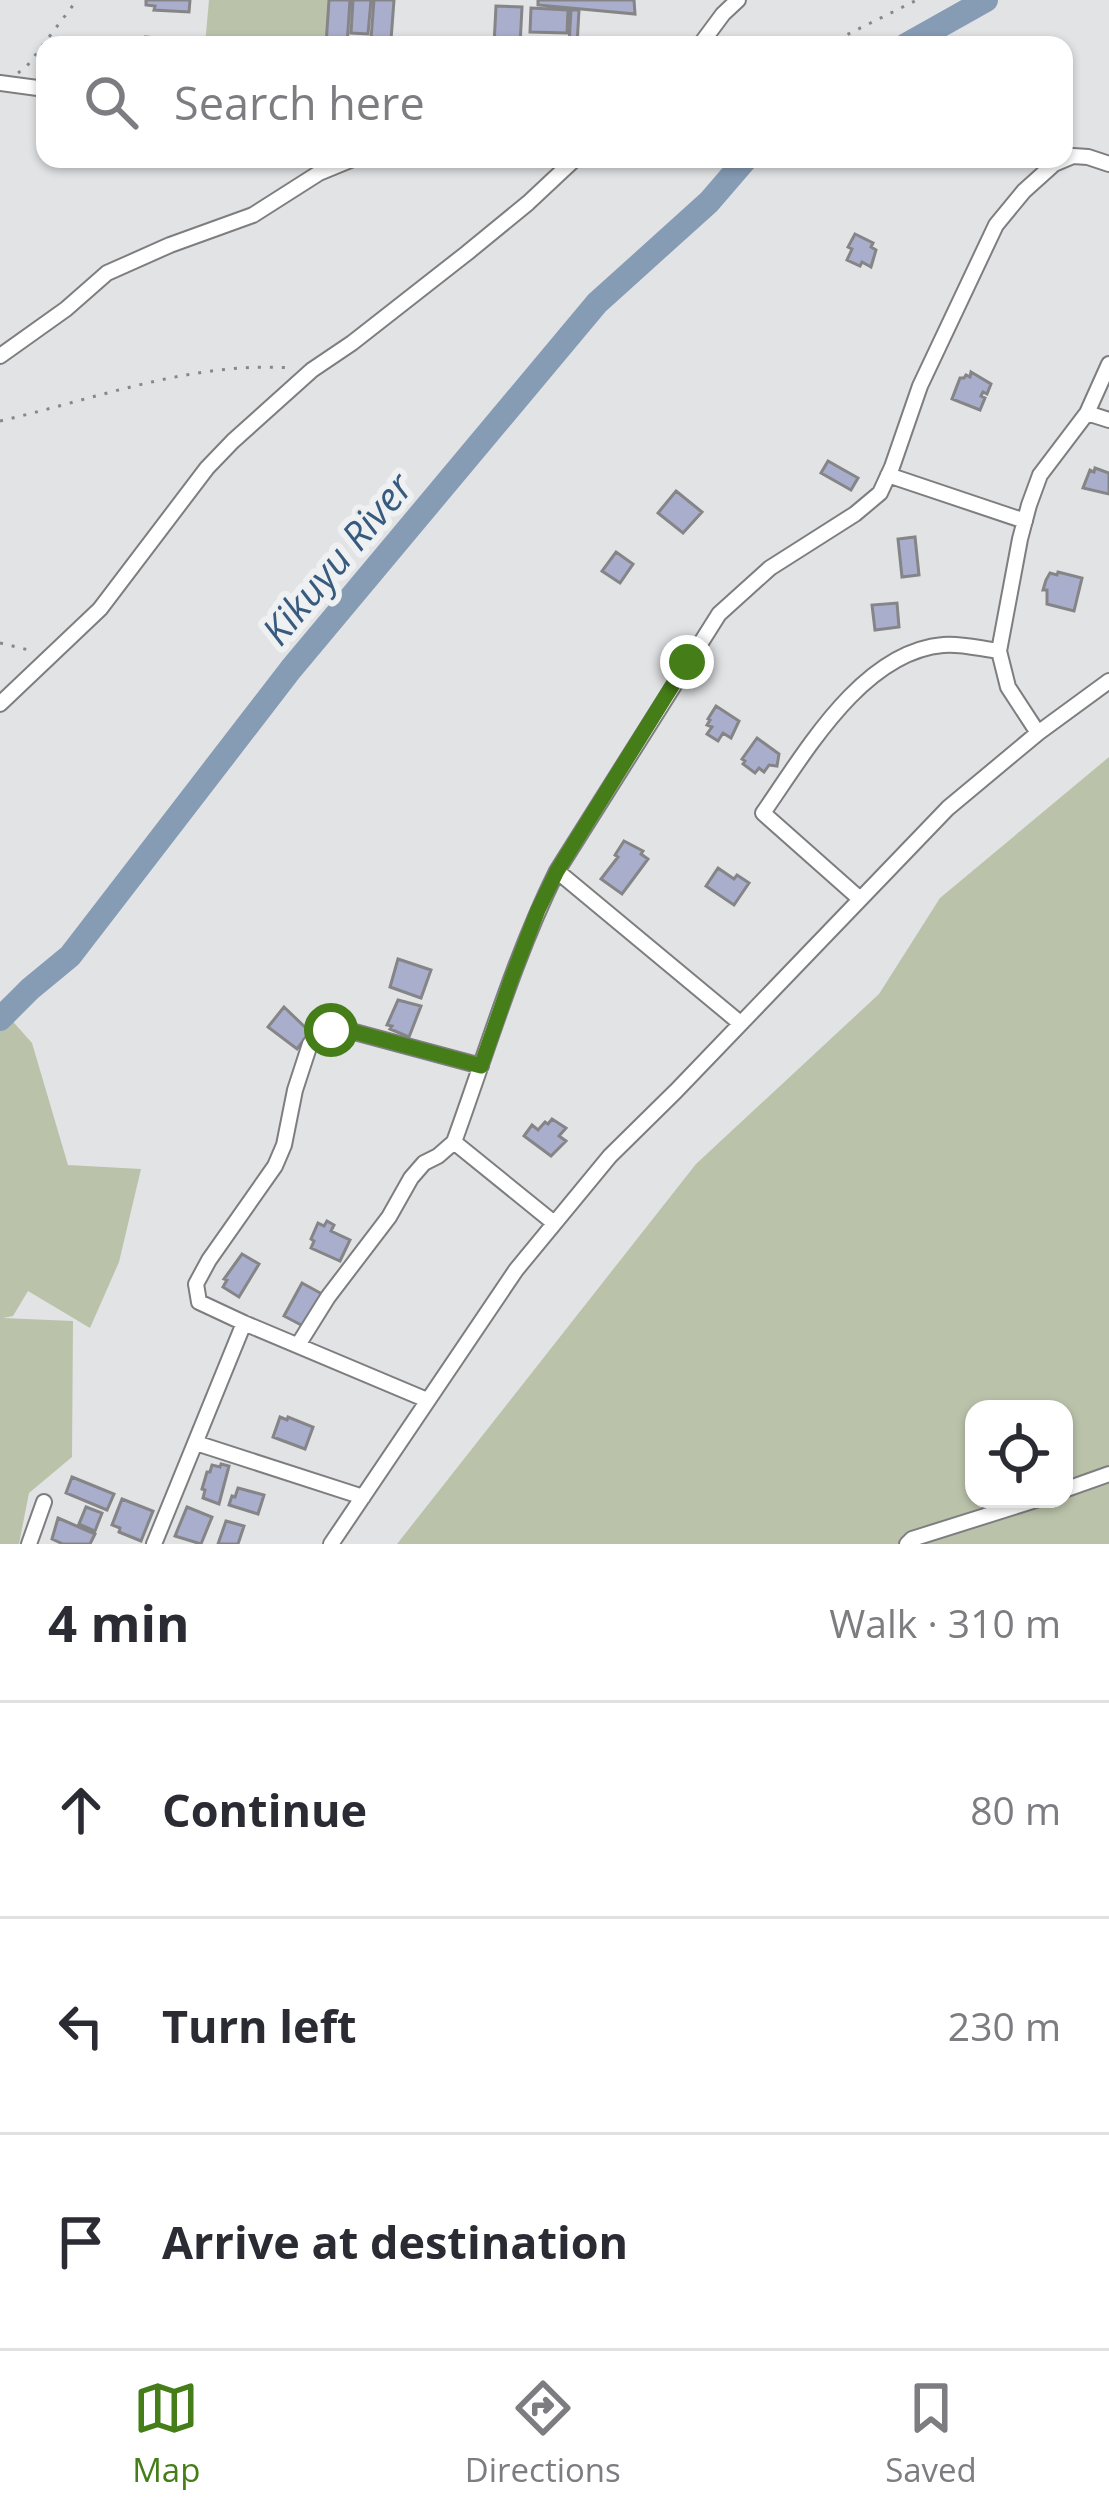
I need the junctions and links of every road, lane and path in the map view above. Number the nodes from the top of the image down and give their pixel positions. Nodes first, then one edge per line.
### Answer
1 (77, 0) edge
2 (738, 0) edge
3 (917, 0) edge
4 (50, 36) edge
5 (707, 36) edge
6 (844, 36) edge
7 (36, 54) edge
8 (20, 71) dead end
9 (0, 82) edge
10 (36, 88) edge
11 (1073, 156) edge
12 (1109, 164) edge
13 (331, 168) edge
14 (565, 168) edge
15 (1050, 168) edge
16 (0, 356) edge
17 (1109, 364) edge
18 (312, 370) junction
19 (1088, 413) junction
20 (1109, 420) edge
21 (0, 421) edge
22 (888, 476) junction
23 (1025, 521) junction
24 (0, 644) edge
25 (999, 651) junction
26 (51, 655) junction
27 (1109, 681) edge
28 (0, 704) edge
29 (1038, 733) junction
30 (557, 871) junction
31 (860, 899) junction
32 (740, 1023) junction
33 (481, 1066) junction
34 (454, 1142) junction
35 (554, 1223) junction
36 (244, 1323) junction
37 (298, 1345) junction
38 (427, 1400) junction
39 (196, 1443) junction
40 (1109, 1474) edge
41 (1073, 1487) edge
42 (363, 1497) junction
43 (44, 1502) dead end
44 (1011, 1508) edge
45 (28, 1544) edge
46 (154, 1544) edge
47 (331, 1544) edge
48 (907, 1544) edge

1 - 4 path
2 - 5 street
3 - 6 path
7 - 8 path
9 - 10 street
11 - 12 street
13 - 16 street
14 - 18 street
15 - 22 street
17 - 19 street
18 - 21 path
18 - 26 street
19 - 20 street
19 - 23 street
22 - 23 street
22 - 30 street
23 - 25 street
24 - 26 path
25 - 29 street
25 - 31 street
26 - 28 street
27 - 29 street
29 - 31 street
30 - 32 street
30 - 33 street
31 - 32 street
32 - 35 street
33 - 34 street
33 - 36 street
34 - 35 street
34 - 37 street
35 - 38 street
36 - 37 street
36 - 39 street
37 - 38 street
38 - 42 street
39 - 42 street
39 - 46 street
40 - 41 street
42 - 47 street
43 - 45 street
44 - 48 street

